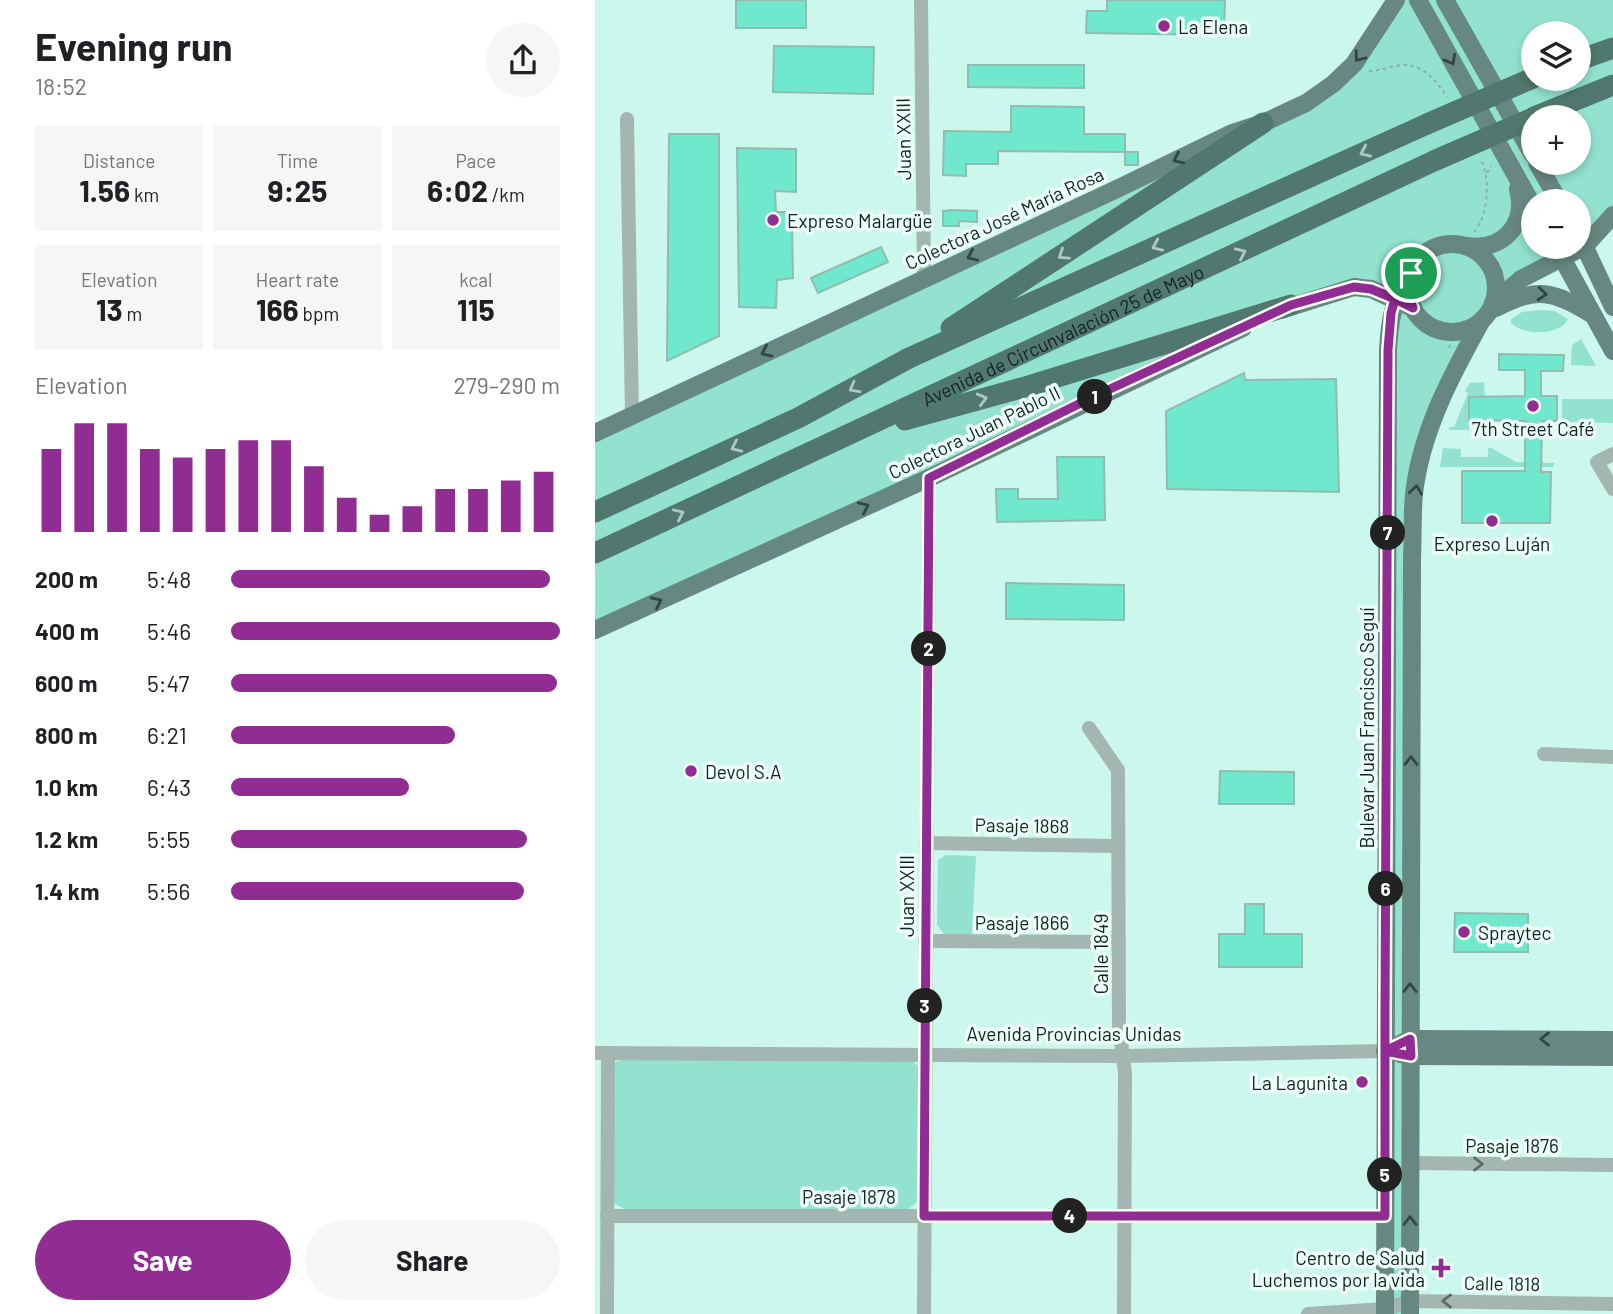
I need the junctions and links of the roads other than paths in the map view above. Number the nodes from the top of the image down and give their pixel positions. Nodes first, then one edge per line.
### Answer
1 (921, 0) edge
2 (1396, 0) edge
3 (1418, 0) edge
4 (1445, 0) edge
5 (1613, 48) edge
6 (1591, 56) edge
7 (1521, 83) edge
8 (1613, 85) edge
9 (1562, 105) edge
10 (627, 119) dead end
11 (1263, 123) junction
12 (1521, 124) edge
13 (1521, 134) edge
14 (1516, 175) junction
15 (1524, 189) edge
16 (1613, 215) edge
17 (1591, 233) edge
18 (1467, 246) junction
19 (1550, 259) edge
20 (1562, 259) edge
21 (1591, 259) edge
22 (1411, 273) junction
23 (924, 278) junction
24 (1395, 299) junction
25 (1291, 305) junction
26 (1613, 306) edge
27 (1413, 308) junction
28 (1488, 312) junction
29 (1593, 315) junction
30 (1613, 351) edge
31 (909, 358) junction
32 (632, 415) junction
33 (595, 433) edge
34 (846, 436) junction
35 (1613, 454) edge
36 (929, 478) junction
37 (1613, 489) edge
38 (595, 512) edge
39 (595, 554) edge
40 (595, 630) edge
41 (1089, 728) dead end
42 (1544, 754) dead end
43 (1613, 757) edge
44 (926, 843) junction
45 (1118, 846) junction
46 (925, 941) junction
47 (1119, 942) junction
48 (1613, 1040) edge
49 (1410, 1048) junction
50 (1385, 1051) junction
51 (601, 1053) edge
52 (925, 1054) junction
53 (1123, 1056) junction
54 (1613, 1057) edge
55 (1410, 1163) junction
56 (1613, 1165) edge
57 (607, 1216) junction
58 (924, 1216) junction
59 (1124, 1216) junction
60 (1385, 1216) junction
61 (601, 1241) edge
62 (1613, 1304) edge
63 (1410, 1307) edge
64 (1385, 1311) edge
65 (607, 1314) edge
66 (924, 1314) edge
67 (1124, 1314) edge
68 (1308, 1314) edge

1 - 23 street, Juan XXIII
2 -> 11 main road, Colectora José María Rosa
3 -> 14 main road
4 - 13 main road
5 - 6 highway
7 -> 31 highway, bridge
8 - 9 highway, Avenida de Circunvalación 25 de Mayo
10 - 32 street
11 -> 23 main road, Colectora José María Rosa
11 -> 31 highway
34 -> 12 highway, Avenida de Circunvalación 25 de Mayo, bridge
14 - 15 main road
14 - 18 main road
16 - 17 main road
18 - 22 main road
18 - 28 main road
19 - 28 main road
20 - 29 main road
21 - 26 main road
22 - 24 main road, Bulevar Juan Francisco Seguí
22 - 27 main road
23 -> 32 main road, Colectora José María Rosa
24 - 25 main road, Colectora Juan Pablo II
24 - 27 main road, Colectora Juan Pablo II
24 - 50 main road, Bulevar Juan Francisco Seguí
34 -> 25 highway
25 - 36 main road, Colectora Juan Pablo II
27 - 28 main road
28 -> 29 main road
49 -> 28 main road
29 - 30 main road
31 -> 38 highway
32 - 33 main road, Colectora José María Rosa
39 -> 34 highway, Avenida de Circunvalación 25 de Mayo
35 - 37 street
40 -> 36 main road, Colectora Juan Pablo II
36 - 44 street, Juan XXIII
41 - 45 street, Calle 1849
42 - 43 street
44 - 45 street, Pasaje 1868
44 - 46 street, Juan XXIII
45 - 47 street, Calle 1849
46 - 47 street, Pasaje 1866
46 - 52 street, Juan XXIII
47 - 53 street, Calle 1849
48 -> 49 main road, Avenida Provincias Unidas
49 - 50 main road, Avenida Provincias Unidas
49 - 54 main road, Avenida Provincias Unidas
49 - 55 main road
50 - 53 street, Avenida Provincias Unidas
50 - 60 main road, Bulevar Juan Francisco Seguí
51 - 52 street, Avenida Provincias Unidas
51 - 57 street
52 - 53 street, Avenida Provincias Unidas
52 - 58 street, Juan XXIII
53 - 59 street, Calle 1849
55 -> 56 street, Pasaje 1876
63 -> 55 main road
57 - 58 street, Pasaje 1878
57 - 61 street
58 - 59 street, Pasaje 1878
58 - 66 street, Juan XXIII
59 - 60 street, Pasaje 1878
59 - 67 street, Calle 1849
60 - 64 main road, Bulevar Juan Francisco Seguí
61 - 65 street
62 -> 63 street, Calle 1818
63 - 64 street, Calle 1818
64 - 68 street, Calle 1818

